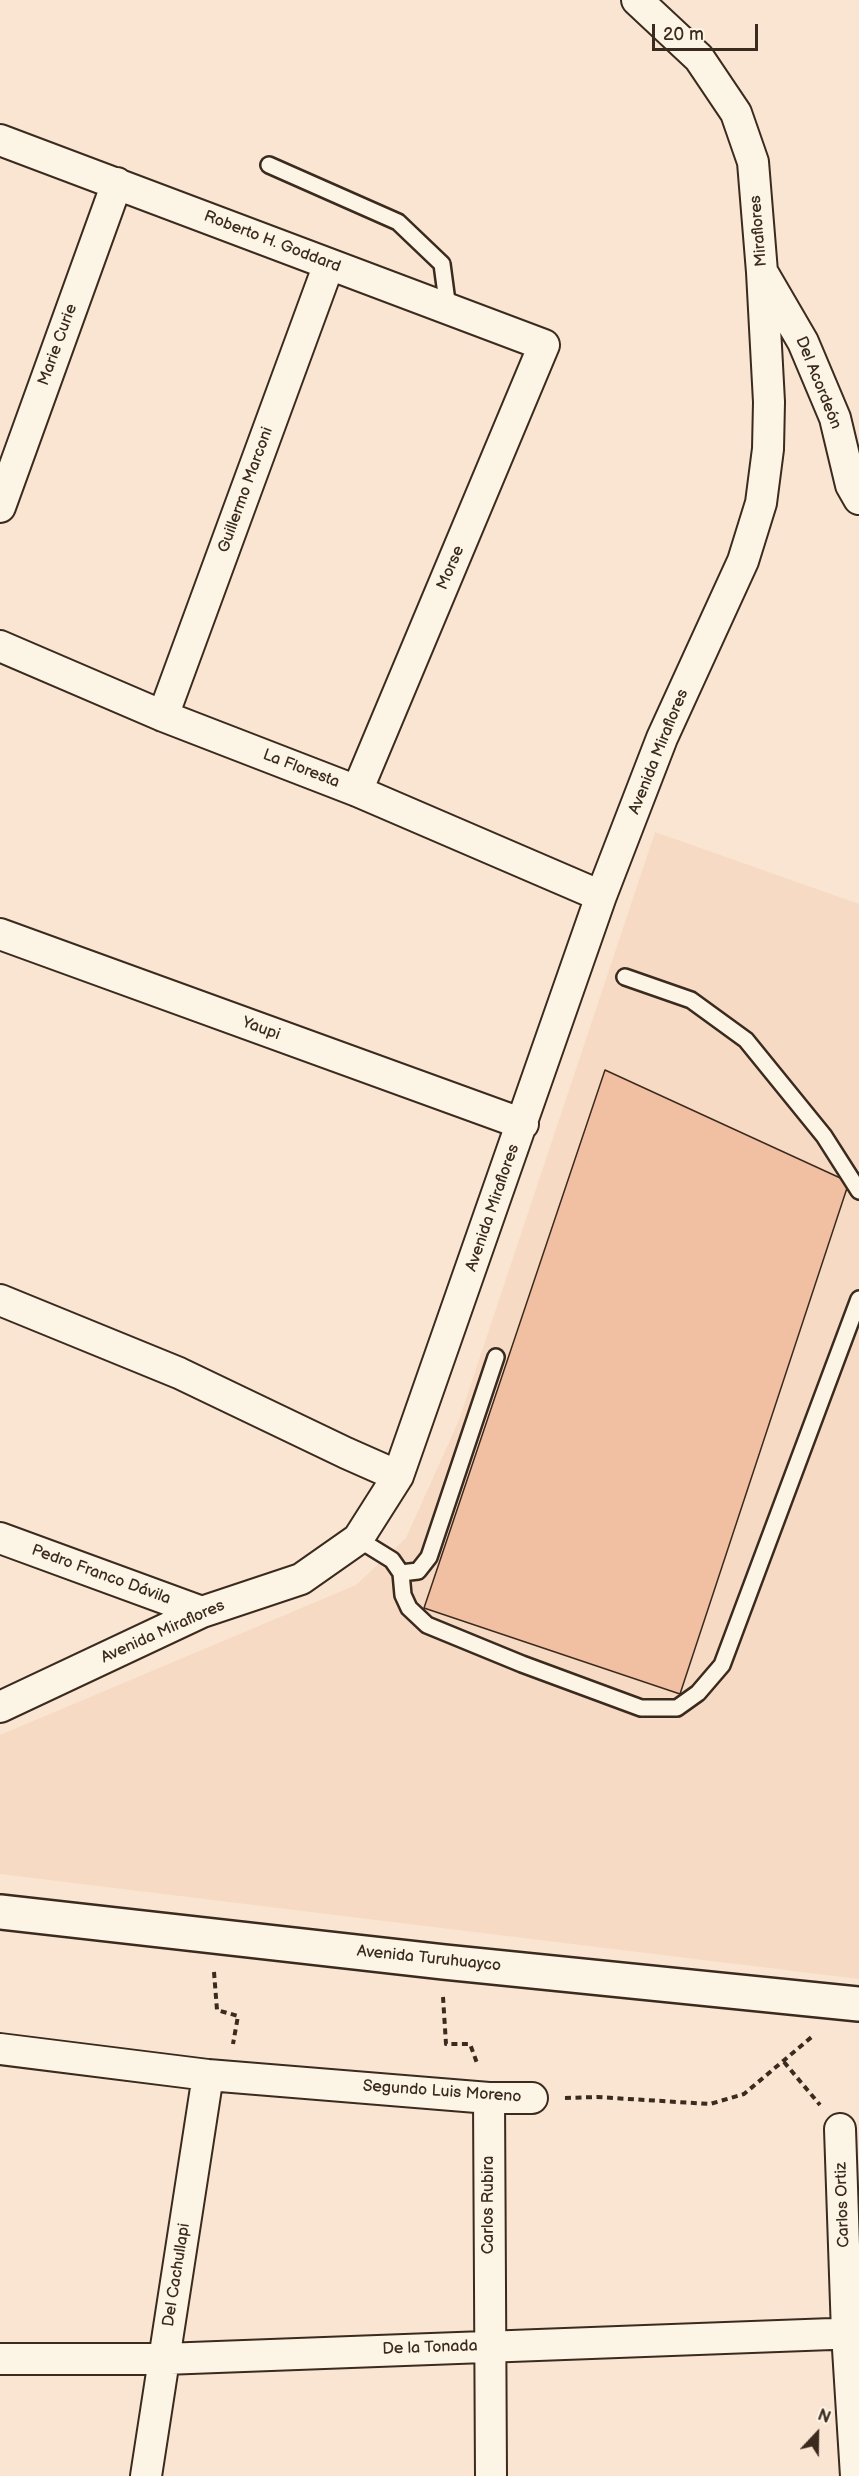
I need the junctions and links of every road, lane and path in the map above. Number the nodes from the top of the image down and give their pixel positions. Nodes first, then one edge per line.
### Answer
1 (637, 0) edge
2 (0, 140) edge
3 (269, 165) dead end
4 (117, 183) junction
5 (329, 264) junction
6 (762, 272) junction
7 (448, 309) junction
8 (544, 345) joint
9 (859, 499) edge
10 (761, 503) joint
11 (0, 507) edge
12 (0, 646) edge
13 (163, 716) junction
14 (357, 791) junction
15 (601, 896) junction
16 (0, 934) edge
17 (625, 977) dead end
18 (523, 1124) junction
19 (859, 1191) edge
20 (859, 1299) edge
21 (0, 1300) edge
22 (496, 1357) dead end
23 (398, 1476) junction
24 (0, 1538) edge
25 (358, 1539) junction
26 (401, 1573) junction
27 (202, 1612) junction
28 (0, 1707) edge
29 (0, 1912) edge
30 (210, 1935) junction
31 (444, 1962) junction
32 (855, 2003) edge
33 (0, 2049) edge
34 (784, 2062) junction
35 (208, 2075) junction
36 (489, 2098) junction
37 (532, 2098) joint
38 (840, 2129) joint
39 (853, 2333) edge
40 (489, 2345) junction
41 (0, 2359) edge
42 (164, 2359) junction
43 (146, 2476) edge
44 (491, 2476) edge
45 (856, 2476) edge

1 - 6 street, Miraflores
2 - 4 street, Roberto H. Goddard
3 - 7 lane
4 - 5 street, Roberto H. Goddard
4 - 11 street, Marie Curie
5 - 7 street, Roberto H. Goddard
5 - 13 street, Guillermo Marconi
6 - 9 street, Del Acordeón
6 - 10 street, Miraflores
7 - 8 street, Roberto H. Goddard
8 - 14 street, Morse
10 - 15 street, Avenida Miraflores
12 - 13 street, La Floresta
13 - 14 street, La Floresta
14 - 15 street, La Floresta
15 - 18 street, Avenida Miraflores
16 - 18 street, Yaupi
17 - 19 lane
18 - 23 street, Avenida Miraflores
20 - 26 lane
21 - 23 street
22 - 26 lane
23 - 25 street, Avenida Miraflores
24 - 27 street, Pedro Franco Dávila
25 - 26 lane
25 - 27 street, Avenida Miraflores
27 - 28 street, Avenida Miraflores
29 - 30 street, Avenida Turuhuayco
30 - 31 street, Avenida Turuhuayco
30 - 35 path
31 - 32 street, Avenida Turuhuayco
31 - 36 path
32 - 34 path, Segundo Luis Moreno
33 - 35 street, Segundo Luis Moreno
34 - 37 path, Segundo Luis Moreno
34 - 38 path
35 - 36 street, Segundo Luis Moreno
35 - 42 street, Del Cachullapi
36 - 37 street, Segundo Luis Moreno
36 - 40 street, Carlos Rubira
38 - 39 street, Carlos Ortiz
39 - 40 street, De la Tonada
39 - 45 street, Carlos Ortiz
40 - 42 street, De la Tonada
40 - 44 street, Carlos Rubira
41 - 42 street, De la Tonada
42 - 43 street, Del Cachullapi

